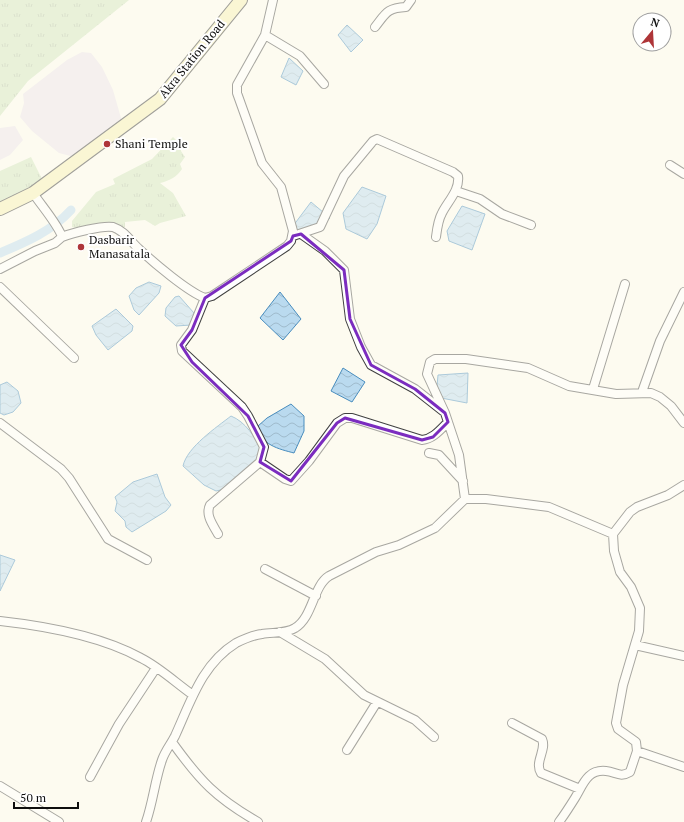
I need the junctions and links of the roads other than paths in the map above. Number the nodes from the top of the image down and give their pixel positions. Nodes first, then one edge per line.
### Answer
1 (241, 0) edge
2 (273, 0) edge
3 (412, 0) edge
4 (375, 27) dead end
5 (265, 35) junction
6 (324, 84) dead end
7 (670, 165) dead end
8 (684, 174) edge
9 (456, 191) junction
10 (33, 193) junction
11 (0, 208) edge
12 (531, 225) dead end
13 (62, 234) junction
14 (297, 235) junction
15 (436, 237) dead end
16 (0, 269) edge
17 (625, 284) dead end
18 (0, 287) edge
19 (684, 292) edge
20 (205, 298) junction
21 (74, 358) dead end
22 (593, 390) junction
23 (642, 392) junction
24 (445, 413) junction
25 (448, 422) junction
26 (0, 423) edge
27 (684, 423) edge
28 (429, 453) dead end
29 (260, 462) junction
30 (463, 481) junction
31 (684, 485) edge
32 (465, 499) junction
33 (218, 534) dead end
34 (613, 534) junction
35 (147, 560) dead end
36 (265, 569) dead end
37 (316, 596) junction
38 (0, 621) edge
39 (280, 632) junction
40 (635, 645) junction
41 (684, 656) edge
42 (156, 668) junction
43 (193, 695) junction
44 (377, 702) junction
45 (512, 723) dead end
46 (434, 737) dead end
47 (172, 742) junction
48 (347, 750) dead end
49 (637, 751) junction
50 (684, 766) edge
51 (90, 777) dead end
52 (0, 786) edge
53 (580, 789) junction
54 (59, 822) edge
55 (146, 822) edge
56 (258, 822) edge
57 (559, 822) edge

1 - 10 main road, Akra Station Road
2 - 5 street
3 - 4 street
5 - 6 street
5 - 14 street
7 - 8 street
9 - 12 street
9 - 14 street
9 - 15 street
10 - 11 main road, Akra Station Road
10 - 13 street
13 - 16 street
13 - 20 street
14 - 20 street
14 - 24 street
17 - 22 street
18 - 21 street
19 - 23 street
20 - 29 street
22 - 23 street
22 - 24 street
23 - 27 street
24 - 25 street
25 - 29 street
25 - 30 street
26 - 35 street
28 - 30 street
29 - 33 street
30 - 32 street
31 - 34 street
32 - 34 street
32 - 37 street
34 - 40 street
36 - 37 street
37 - 39 street
38 - 42 street
39 - 43 street
39 - 44 street
40 - 41 street
40 - 49 street
42 - 43 street
42 - 51 street
43 - 47 street
44 - 46 street
44 - 48 street
45 - 53 street
47 - 55 street
47 - 56 street
49 - 50 street
49 - 53 street
52 - 54 street
53 - 57 street

